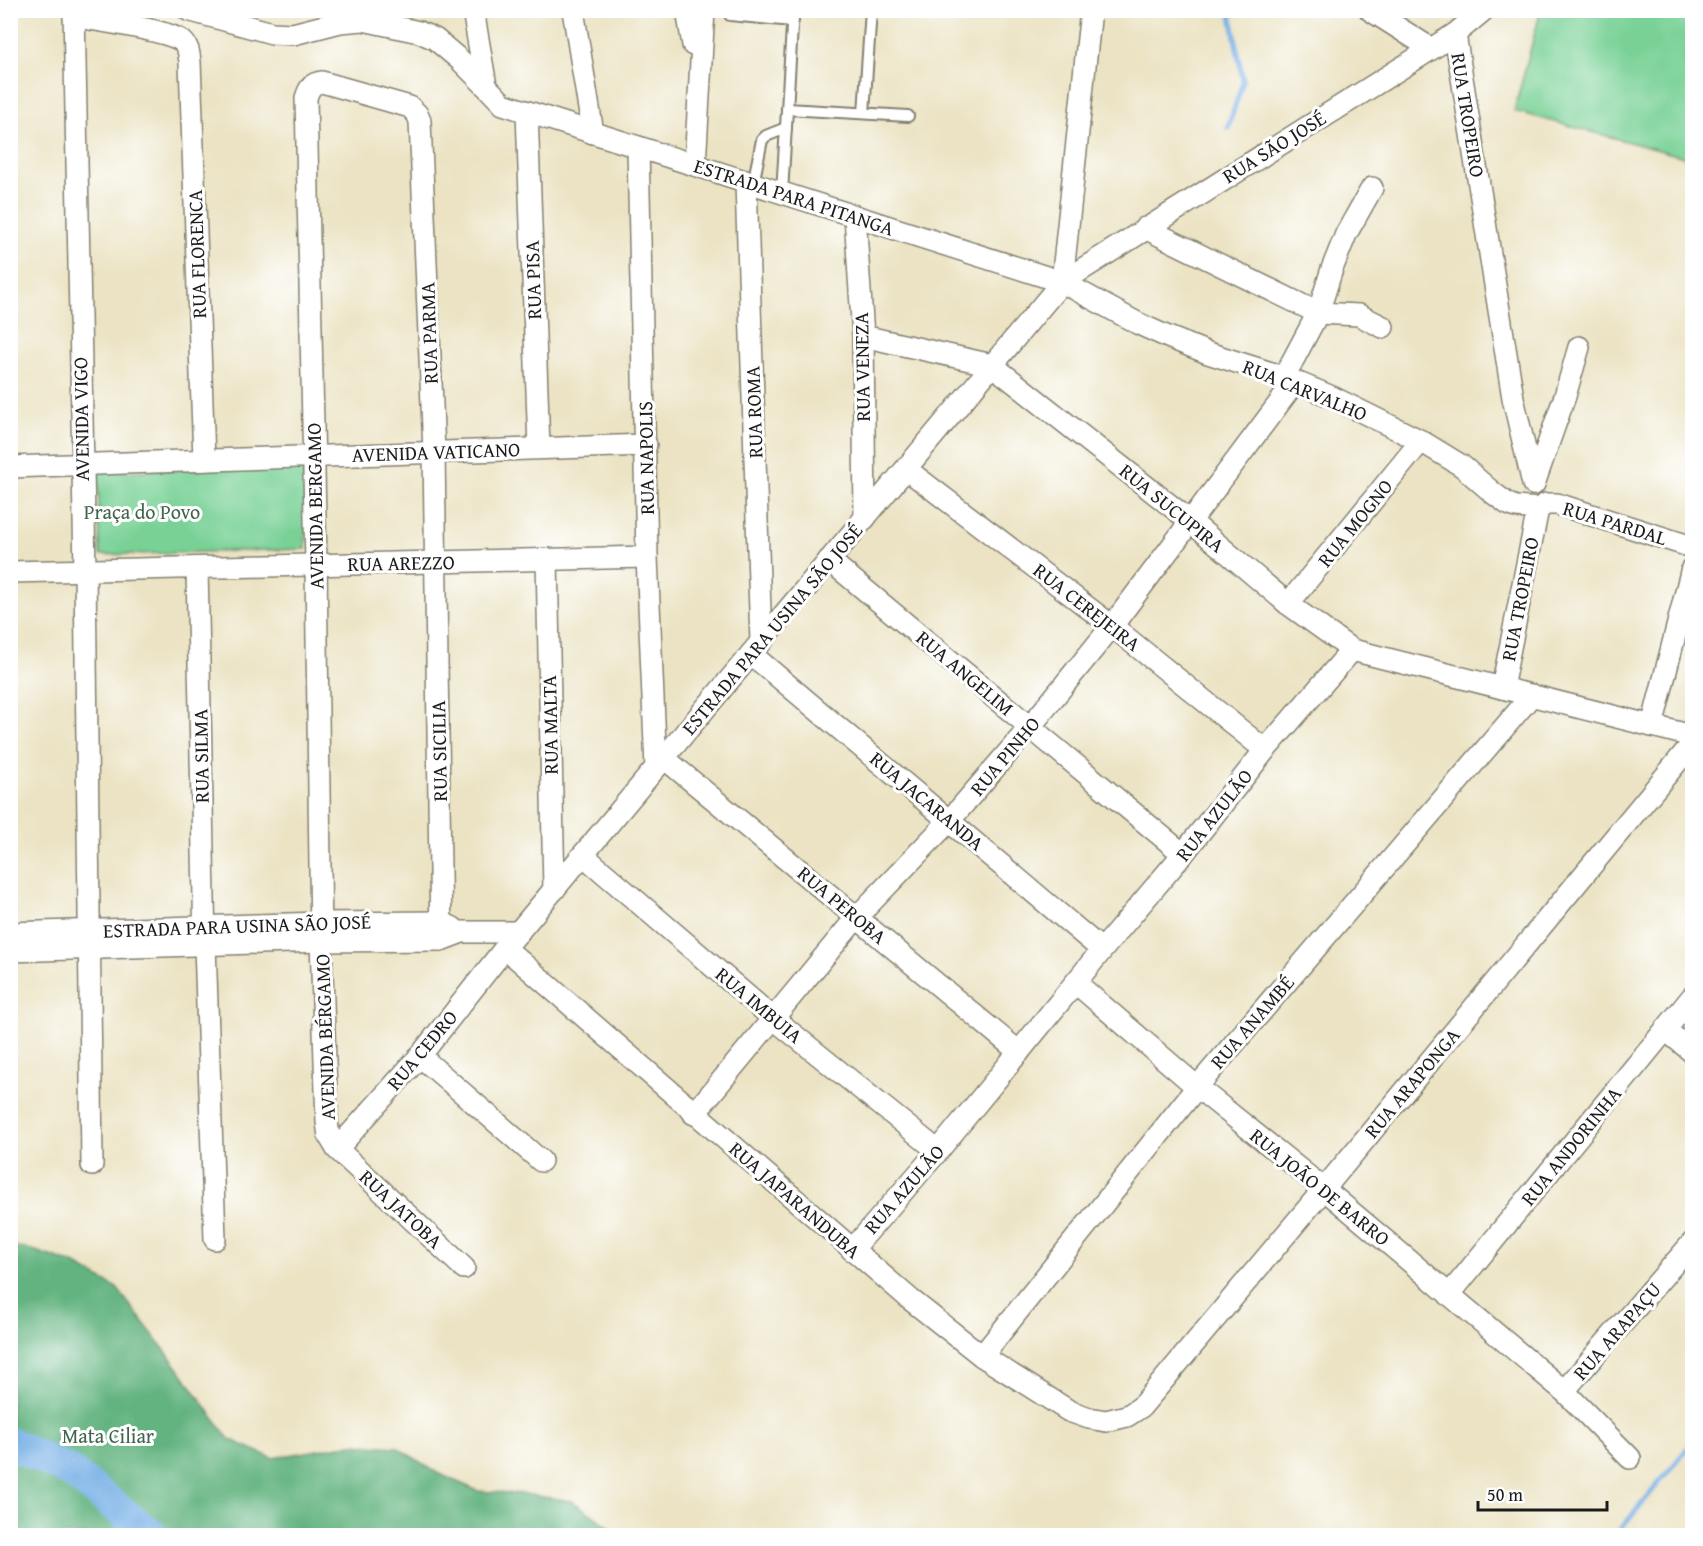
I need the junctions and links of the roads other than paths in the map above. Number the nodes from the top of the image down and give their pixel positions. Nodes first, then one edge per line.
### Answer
1 (188, 10) edge
2 (473, 10) edge
3 (573, 10) edge
4 (687, 10) edge
5 (704, 10) edge
6 (871, 10) edge
7 (1091, 10) edge
8 (1370, 10) edge
9 (1484, 10) edge
10 (74, 14) edge
11 (730, 15) dead end
12 (793, 16) edge
13 (1455, 34) junction
14 (188, 48) joint
15 (1430, 48) junction
16 (699, 78) junction
17 (486, 86) junction
18 (309, 89) joint
19 (787, 109) junction
20 (526, 112) junction
21 (864, 113) junction
22 (908, 116) dead end
23 (786, 128) junction
24 (593, 133) junction
25 (638, 147) junction
26 (695, 165) junction
27 (749, 183) junction
28 (1372, 188) dead end
29 (782, 193) junction
30 (855, 216) junction
31 (1145, 228) junction
32 (1062, 282) junction
33 (1318, 313) junction
34 (1383, 327) dead end
35 (862, 336) junction
36 (1579, 347) dead end
37 (992, 365) junction
38 (1289, 380) junction
39 (1421, 441) junction
40 (646, 445) junction
41 (539, 448) junction
42 (434, 452) junction
43 (314, 456) junction
44 (204, 460) junction
45 (82, 464) junction
46 (10, 467) edge
47 (906, 469) junction
48 (1533, 484) junction
49 (1542, 507) junction
50 (865, 518) junction
51 (1190, 521) junction
52 (1692, 547) edge
53 (647, 557) junction
54 (547, 560) junction
55 (829, 560) junction
56 (437, 562) junction
57 (316, 565) junction
58 (197, 568) junction
59 (1692, 568) edge
60 (85, 570) junction
61 (10, 572) edge
62 (1288, 604) junction
63 (1112, 626) junction
64 (756, 648) junction
65 (1352, 650) junction
66 (1502, 688) junction
67 (1532, 695) junction
68 (1652, 726) junction
69 (1030, 727) junction
70 (1692, 736) edge
71 (1692, 744) edge
72 (1265, 750) junction
73 (660, 763) junction
74 (950, 820) junction
75 (1183, 854) junction
76 (583, 855) junction
77 (554, 890) junction
78 (857, 917) junction
79 (441, 931) junction
80 (321, 932) junction
81 (519, 932) junction
82 (10, 933) edge
83 (205, 936) junction
84 (88, 940) junction
85 (504, 948) junction
86 (1102, 950) junction
87 (10, 951) edge
88 (1076, 983) junction
89 (1692, 997) edge
90 (774, 1019) junction
91 (1666, 1030) junction
92 (1019, 1052) junction
93 (1692, 1052) edge
94 (420, 1056) junction
95 (1197, 1087) junction
96 (694, 1114) junction
97 (337, 1149) junction
98 (938, 1150) junction
99 (541, 1161) dead end
100 (92, 1165) dead end
101 (1324, 1189) junction
102 (215, 1239) dead end
103 (1692, 1243) edge
104 (852, 1250) junction
105 (464, 1268) dead end
106 (1449, 1295) junction
107 (982, 1356) junction
108 (1564, 1391) junction
109 (1127, 1416) joint
110 (1630, 1458) dead end

1 - 17 street, ESTRADA PARA PITANGA
2 - 17 street
3 - 24 street
4 - 16 street
5 - 16 street
6 - 21 lane
7 - 32 street
8 - 15 street
9 - 13 street, RUA SÃO JOSÉ
10 - 14 street, AVENIDA VIGO
10 - 45 street, AVENIDA VIGO
11 - 12 lane
12 - 19 lane
13 - 15 street, RUA SÃO JOSÉ
13 - 48 street, RUA TROPEIRO
14 - 44 street, RUA FLORENCA
15 - 31 street, RUA SÃO JOSÉ
16 - 26 street
17 - 20 street, ESTRADA PARA PITANGA
18 - 42 street, RUA PARMA
18 - 43 street, AVENIDA BERGAMO
19 - 21 lane
19 - 23 lane
20 - 24 street, ESTRADA PARA PITANGA
20 - 41 street, RUA PISA
21 - 22 lane
23 - 27 lane
23 - 29 lane
24 - 25 street, ESTRADA PARA PITANGA
25 - 26 street, ESTRADA PARA PITANGA
25 - 40 street, RUA NAPOLIS
26 - 27 street, ESTRADA PARA PITANGA
27 - 29 street, ESTRADA PARA PITANGA
27 - 64 street, RUA ROMA
28 - 33 street, RUA PINHO
29 - 30 street, ESTRADA PARA PITANGA
30 - 32 street, ESTRADA PARA PITANGA
30 - 35 street, RUA VENEZA
31 - 32 street, RUA SÃO JOSÉ
31 - 33 street
32 - 37 street, ESTRADA PARA USINA SÃO JOSÉ
32 - 38 street, RUA CARVALHO
33 - 34 street
33 - 38 street, RUA PINHO
35 - 37 street
35 - 50 street, RUA VENEZA
36 - 48 street
37 - 47 street, ESTRADA PARA USINA SÃO JOSÉ
37 - 51 street, RUA SUCUPIRA
38 - 39 street, RUA CARVALHO
38 - 51 street, RUA PINHO
39 - 49 street, RUA CARVALHO
39 - 62 street, RUA MOGNO
40 - 41 street, AVENIDA VATICANO
40 - 53 street, RUA NAPOLIS
41 - 42 street, AVENIDA VATICANO
42 - 43 street, AVENIDA VATICANO
42 - 56 street, RUA PARMA
43 - 44 street, AVENIDA VATICANO
43 - 57 street, AVENIDA BERGAMO
44 - 45 street, AVENIDA VATICANO
45 - 46 street, AVENIDA VATICANO
45 - 60 street, AVENIDA VIGO
47 - 50 street, ESTRADA PARA USINA SÃO JOSÉ
47 - 63 street, RUA CEREJEIRA
48 - 49 street
49 - 52 street, RUA PARDAL
49 - 66 street, RUA TROPEIRO
50 - 55 street, ESTRADA PARA USINA SÃO JOSÉ
51 - 62 street, RUA SUCUPIRA
51 - 63 street, RUA PINHO
53 - 54 street, RUA AREZZO
53 - 73 street, RUA NAPOLIS
54 - 56 street, RUA AREZZO
54 - 77 street, RUA MALTA
55 - 64 street, ESTRADA PARA USINA SÃO JOSÉ
55 - 69 street, RUA ANGELIM
56 - 57 street, RUA AREZZO
56 - 79 street, RUA SICILIA
57 - 58 street, RUA AREZZO
57 - 80 street, AVENIDA BERGAMO
58 - 60 street, RUA AREZZO
58 - 83 street, RUA SILMA
59 - 68 street
60 - 61 street, RUA AREZZO
60 - 84 street, AVENIDA VIGO
62 - 65 street, RUA SUCUPIRA
63 - 69 street, RUA PINHO
63 - 72 street, RUA CEREJEIRA
64 - 73 street, ESTRADA PARA USINA SÃO JOSÉ
64 - 74 street, RUA JACARANDA
65 - 66 street
65 - 72 street, RUA AZULÃO
66 - 67 street
67 - 68 street
67 - 95 street, RUA ANAMBÉ
68 - 70 street
69 - 74 street, RUA PINHO
69 - 75 street, RUA ANGELIM
71 - 101 street, RUA ARAPONGA
72 - 75 street, RUA AZULÃO
73 - 76 street, ESTRADA PARA USINA SÃO JOSÉ
73 - 78 street, RUA PEROBA
74 - 78 street, RUA PINHO
74 - 86 street, RUA JACARANDA
75 - 86 street, RUA AZULÃO
76 - 77 street, ESTRADA PARA USINA SÃO JOSÉ
76 - 90 street, RUA IMBUIA
77 - 81 street, ESTRADA PARA USINA SÃO JOSÉ
78 - 90 street, RUA PINHO
78 - 92 street, RUA PEROBA
79 - 80 street, ESTRADA PARA USINA SÃO JOSÉ
79 - 81 street, ESTRADA PARA USINA SÃO JOSÉ
80 - 83 street, ESTRADA PARA USINA SÃO JOSÉ
80 - 97 street, AVENIDA BÉRGAMO
81 - 85 street
82 - 84 street, ESTRADA PARA USINA SÃO JOSÉ
83 - 84 street, ESTRADA PARA USINA SÃO JOSÉ
83 - 102 street, RUA SILMA
84 - 87 street, ESTRADA PARA USINA SÃO JOSÉ
84 - 100 street, AVENIDA VIGO
85 - 94 street, RUA CEDRO
85 - 96 street, RUA JAPARANDUBA
86 - 88 street, RUA AZULÃO
88 - 92 street, RUA AZULÃO
88 - 95 street, RUA JOÃO DE BARRO
89 - 91 street, RUA ANDORINHA
90 - 96 street, RUA PINHO
90 - 98 street, RUA IMBUIA
91 - 93 street
91 - 106 street, RUA ANDORINHA
92 - 98 street, RUA AZULÃO
94 - 97 street, RUA CEDRO
94 - 99 street
95 - 101 street, RUA JOÃO DE BARRO
95 - 107 street, RUA ANAMBÉ
96 - 104 street, RUA JAPARANDUBA
97 - 105 street, RUA JATOBA
98 - 104 street, RUA AZULÃO
101 - 106 street, RUA JOÃO DE BARRO
101 - 109 street, RUA ARAPONGA
103 - 108 street, RUA ARAPAÇU
104 - 107 street, RUA JAPARANDUBA
106 - 108 street, RUA JOÃO DE BARRO
107 - 109 street, RUA JAPARANDUBA
108 - 110 street, RUA JOÃO DE BARRO

